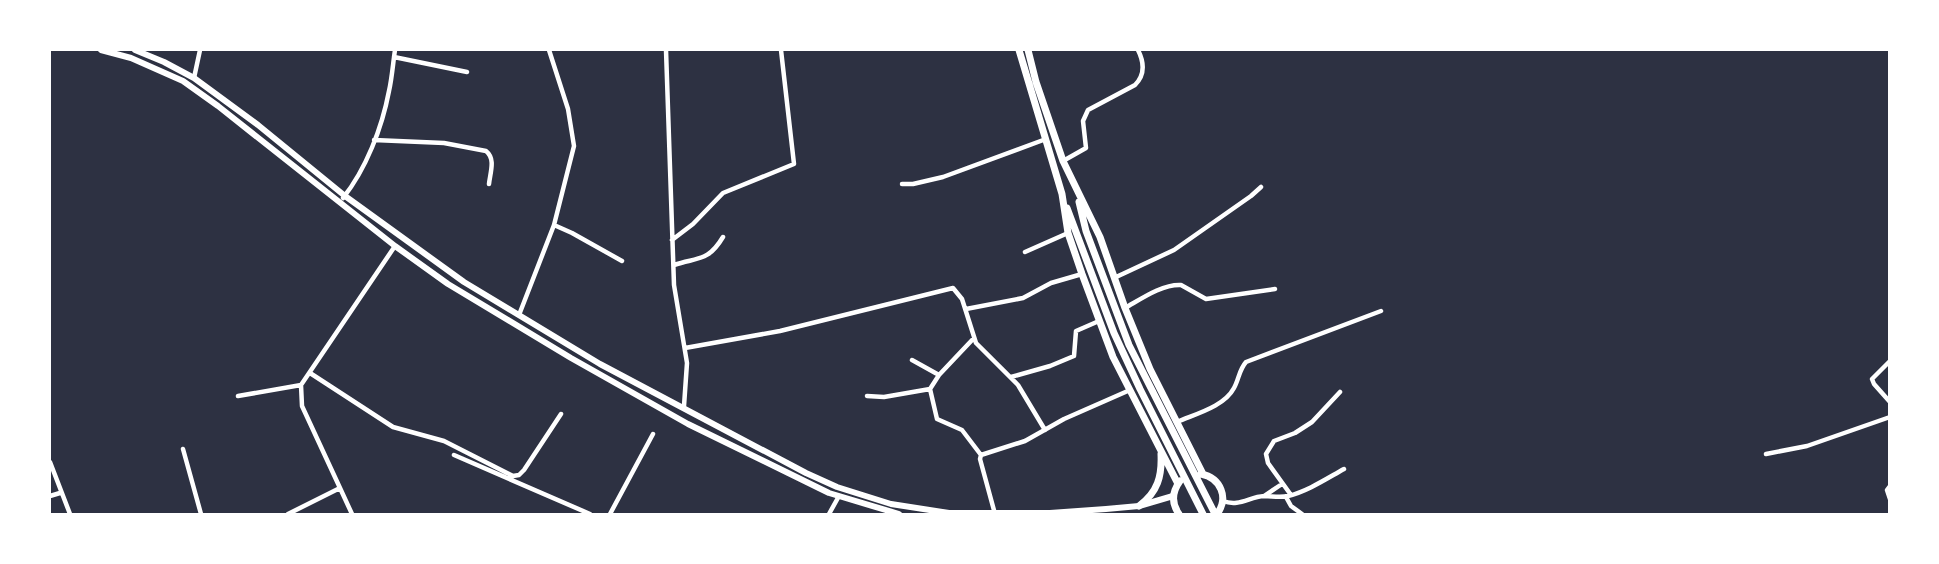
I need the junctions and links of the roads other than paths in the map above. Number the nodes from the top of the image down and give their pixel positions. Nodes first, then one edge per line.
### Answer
1 (101, 50) edge
2 (135, 50) edge
3 (200, 50) edge
4 (395, 50) edge
5 (549, 50) edge
6 (664, 50) edge
7 (781, 50) edge
8 (1019, 50) edge
9 (1028, 50) edge
10 (1138, 50) edge
11 (394, 57) junction
12 (466, 72) dead end
13 (194, 78) junction
14 (1046, 139) junction
15 (374, 140) junction
16 (1064, 161) junction
17 (489, 184) dead end
18 (902, 184) dead end
19 (1261, 187) dead end
20 (1077, 191) junction
21 (1062, 194) junction
22 (345, 196) junction
23 (338, 203) junction
24 (554, 225) junction
25 (1068, 233) junction
26 (723, 237) dead end
27 (672, 240) junction
28 (395, 246) junction
29 (1025, 252) dead end
30 (622, 261) dead end
31 (674, 265) junction
32 (1082, 274) junction
33 (1114, 278) junction
34 (1275, 289) dead end
35 (1125, 308) junction
36 (966, 309) junction
37 (1381, 311) dead end
38 (519, 315) junction
39 (1100, 321) junction
40 (974, 338) junction
41 (685, 348) junction
42 (912, 360) dead end
43 (1890, 361) edge
44 (310, 372) junction
45 (939, 375) junction
46 (1011, 377) junction
47 (302, 385) junction
48 (930, 389) junction
49 (1130, 390) junction
50 (1340, 392) dead end
51 (238, 396) dead end
52 (867, 396) dead end
53 (1889, 400) edge
54 (684, 406) junction
55 (561, 414) dead end
56 (1890, 417) edge
57 (1177, 422) junction
58 (1045, 430) junction
59 (653, 434) dead end
60 (1160, 448) junction
61 (183, 449) dead end
62 (1766, 454) dead end
63 (454, 455) dead end
64 (981, 455) junction
65 (50, 462) edge
66 (1344, 469) dead end
67 (1203, 474) junction
68 (1178, 484) junction
69 (1282, 484) junction
70 (1890, 486) edge
71 (340, 488) junction
72 (60, 493) junction
73 (50, 496) edge
74 (839, 496) junction
75 (1173, 496) junction
76 (1264, 496) junction
77 (1288, 496) junction
78 (1890, 499) edge
79 (1139, 506) junction
80 (1220, 510) edge
81 (70, 514) edge
82 (201, 514) edge
83 (288, 514) edge
84 (352, 514) edge
85 (590, 514) edge
86 (610, 514) edge
87 (829, 514) edge
88 (899, 514) edge
89 (949, 514) edge
90 (995, 514) edge
91 (1179, 514) edge
92 (1203, 514) edge
93 (1302, 514) edge

1 - 23 main road
2 - 13 main road
3 - 13 street
4 - 11 street
5 - 24 street
6 - 27 street
7 - 27 street
8 - 14 main road
9 - 16 main road
10 - 16 street
11 - 12 street
11 - 15 street
13 - 22 main road
14 - 18 street
14 - 21 main road
15 - 17 street
15 - 22 street
16 - 20 main road
19 - 33 street
20 - 33 main road
20 - 80 main road
21 - 25 main road
21 - 92 main road
22 - 23 street
22 - 38 main road
23 - 28 main road
24 - 30 street
24 - 38 street
25 - 29 street
25 - 32 main road
26 - 31 street
27 - 31 street
28 - 44 street
28 - 74 main road
31 - 41 street
32 - 36 street
32 - 39 main road
33 - 35 main road
34 - 35 street
35 - 57 main road
36 - 40 street
36 - 41 street
37 - 57 street
38 - 54 main road
39 - 46 street
39 - 49 main road
40 - 45 street
40 - 46 street
41 - 54 street
42 - 45 street
43 - 53 street
44 - 47 street
44 - 55 street
45 - 48 street
46 - 58 street
47 - 51 street
47 - 71 street
48 - 52 street
48 - 64 street
49 - 58 street
49 - 60 main road
50 - 69 street
54 - 89 main road
56 - 62 street
57 - 67 main road
58 - 64 street
59 - 86 street
60 - 68 main road
60 - 79 main road
61 - 82 street
63 - 85 street
64 - 90 street
65 - 72 street
66 - 77 street
67 - 68 main road
67 - 80 main road
68 - 75 main road
69 - 76 street
69 - 77 street
70 - 78 street
71 - 83 street
71 - 84 street
72 - 73 street
72 - 81 street
74 - 87 street
74 - 88 main road
75 - 79 main road
75 - 91 main road
76 - 77 street
76 - 80 street
77 - 93 street
79 - 90 main road
89 - 90 main road

